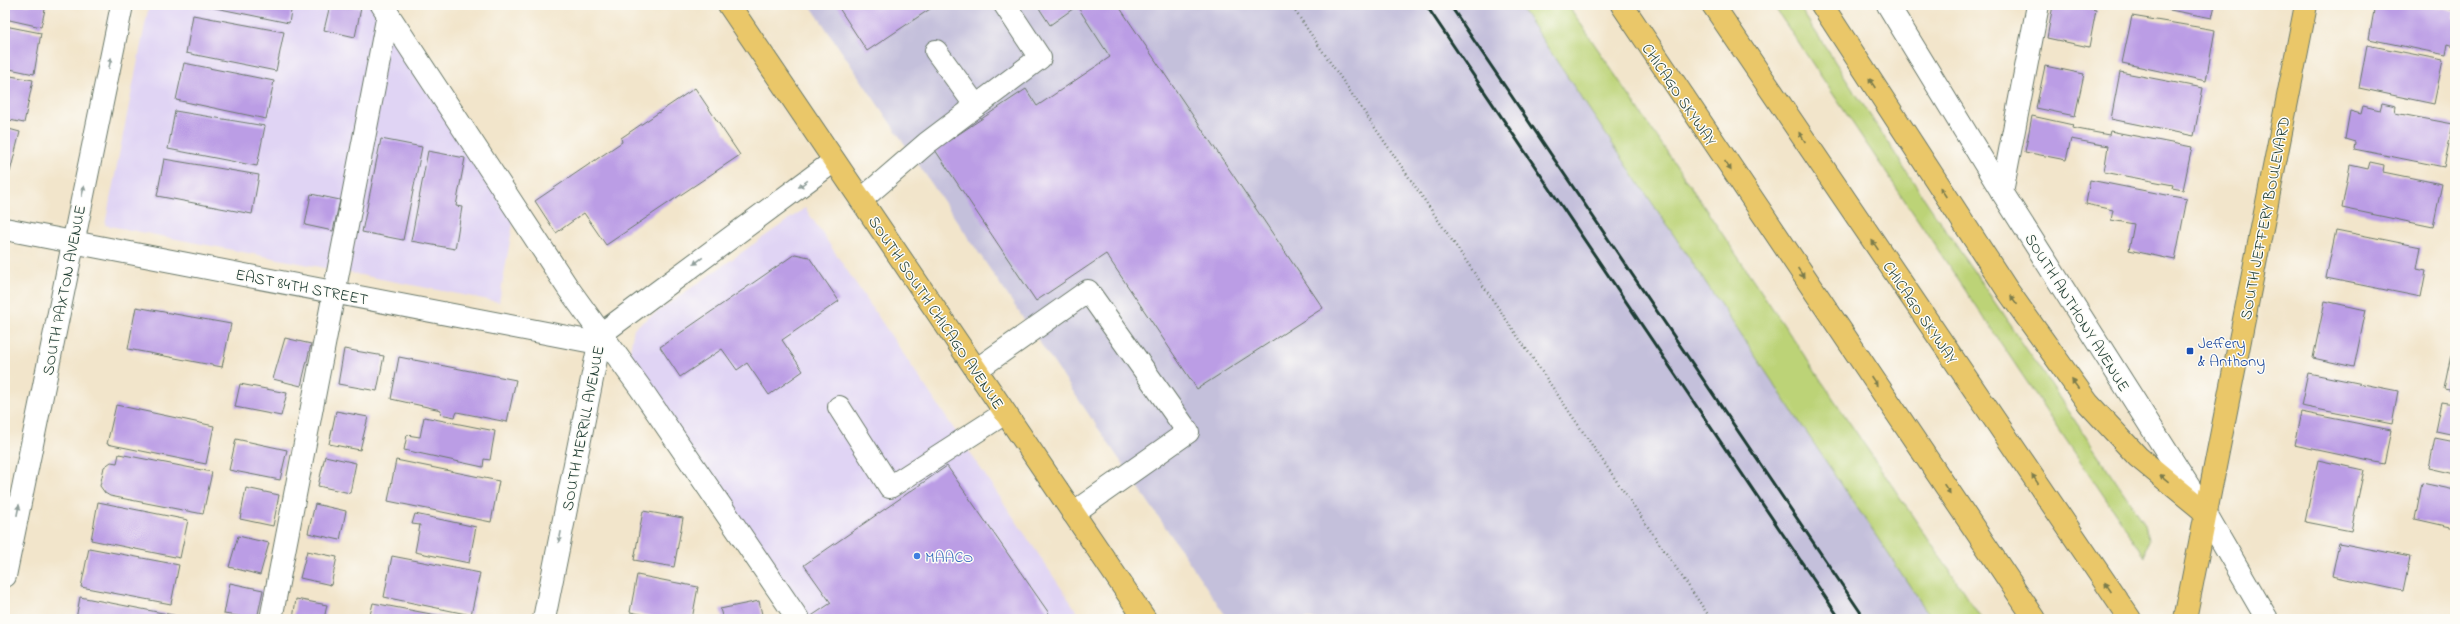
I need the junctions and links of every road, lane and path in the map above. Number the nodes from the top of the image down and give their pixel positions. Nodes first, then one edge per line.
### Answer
1 (122, 5) edge
2 (729, 5) edge
3 (1005, 5) edge
4 (1291, 5) edge
5 (1622, 5) edge
6 (1713, 5) edge
7 (1822, 5) edge
8 (1888, 5) edge
9 (2038, 5) edge
10 (2306, 5) edge
11 (385, 10) edge
12 (936, 52) dead end
13 (976, 106) junction
14 (834, 161) junction
15 (2002, 192) junction
16 (861, 200) junction
17 (5, 229) edge
18 (73, 242) junction
19 (334, 292) junction
20 (600, 338) junction
21 (976, 370) junction
22 (839, 407) dead end
23 (1005, 413) junction
24 (2205, 512) junction
25 (1073, 513) junction
26 (5, 576) edge
27 (271, 619) edge
28 (544, 619) edge
29 (798, 619) edge
30 (1145, 619) edge
31 (1711, 619) edge
32 (2035, 619) edge
33 (2130, 619) edge
34 (2185, 619) edge
35 (2267, 619) edge

18 -> 1 street, SOUTH PAXTON AVENUE
2 - 14 main road, SOUTH SOUTH CHICAGO AVENUE
3 - 13 street
4 - 31 path
5 -> 32 main road, CHICAGO SKYWAY
33 -> 6 main road, CHICAGO SKYWAY
24 -> 7 main road
8 - 15 street, SOUTH ANTHONY AVENUE
9 - 15 street
10 - 24 main road, SOUTH JEFFERY BOULEVARD
11 - 19 street
11 - 20 street
12 - 13 street
13 - 16 street
14 - 16 main road, SOUTH SOUTH CHICAGO AVENUE
14 -> 20 street, SOUTH MERRILL AVENUE
15 - 24 street, SOUTH ANTHONY AVENUE
16 - 21 main road, SOUTH SOUTH CHICAGO AVENUE
17 - 18 street, EAST 84TH STREET
18 - 19 street, EAST 84TH STREET
26 -> 18 street, SOUTH PAXTON AVENUE
19 - 20 street, EAST 84TH STREET
19 - 27 street
20 -> 28 street, SOUTH MERRILL AVENUE
20 - 29 street
21 - 23 main road, SOUTH SOUTH CHICAGO AVENUE
21 - 25 street
22 - 23 street
23 - 25 main road, SOUTH SOUTH CHICAGO AVENUE
24 - 34 main road, SOUTH JEFFERY BOULEVARD
24 - 35 street, SOUTH ANTHONY AVENUE
25 - 30 main road, SOUTH SOUTH CHICAGO AVENUE

